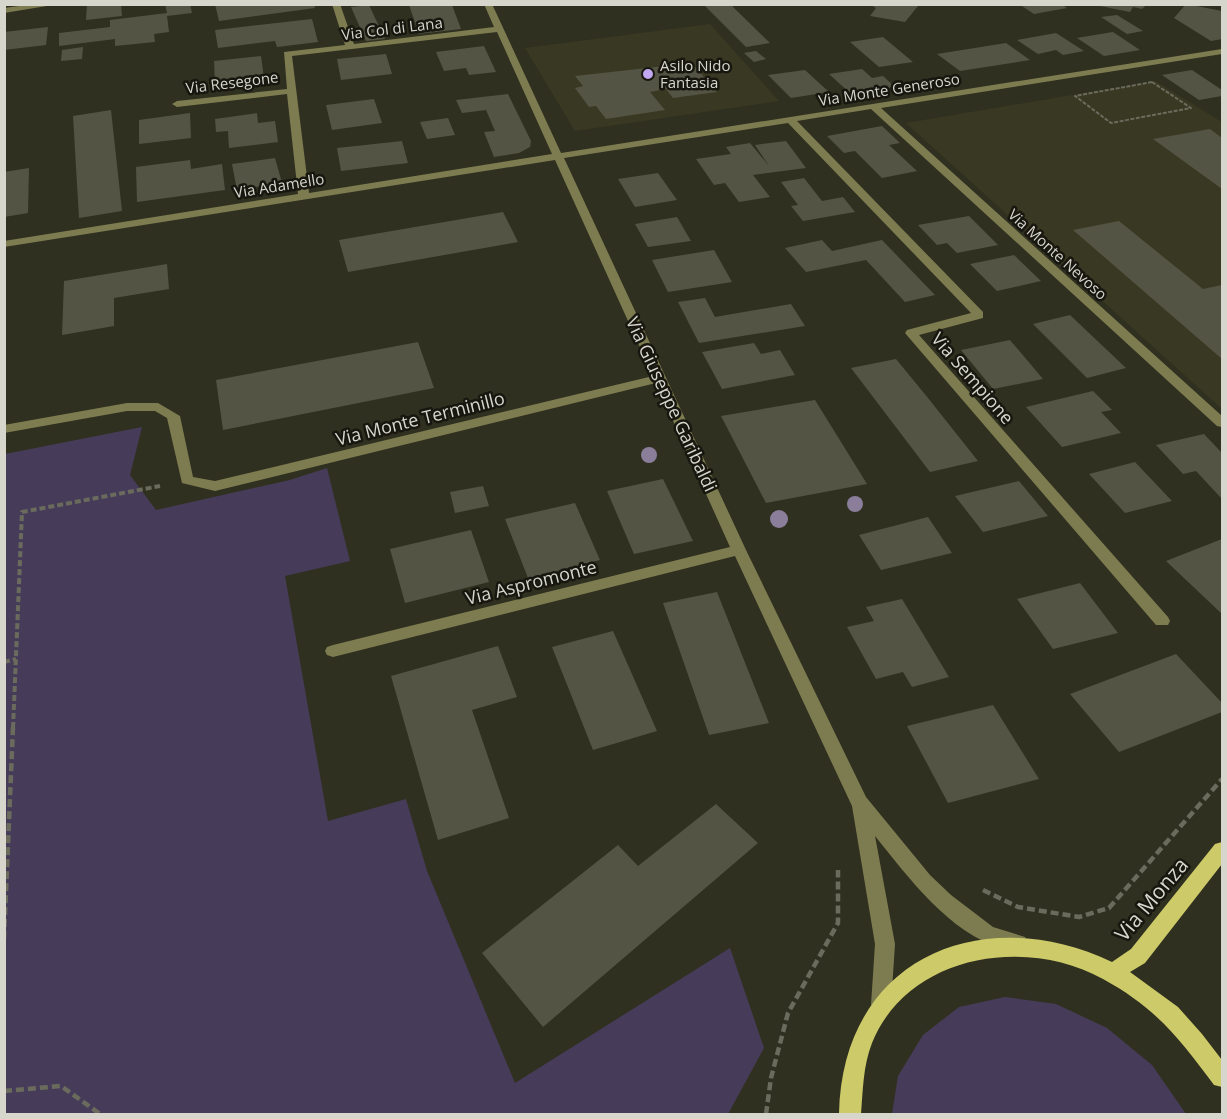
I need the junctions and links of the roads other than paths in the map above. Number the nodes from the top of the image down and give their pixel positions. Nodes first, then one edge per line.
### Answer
1 (55, 4) edge
2 (336, 4) edge
3 (488, 4) edge
4 (4, 10) edge
5 (500, 29) junction
6 (350, 46) junction
7 (1222, 51) edge
8 (287, 54) joint
9 (291, 91) junction
10 (177, 104) dead end
11 (874, 107) junction
12 (791, 120) junction
13 (559, 157) junction
14 (304, 197) junction
15 (4, 244) edge
16 (661, 378) junction
17 (1222, 423) edge
18 (4, 429) edge
19 (739, 550) junction
20 (1162, 621) dead end
21 (333, 651) dead end
22 (860, 803) junction
23 (1222, 850) edge
24 (1024, 946) junction
25 (1112, 973) junction
26 (881, 1005) junction
27 (1222, 1077) edge
28 (849, 1105) edge
29 (839, 1114) edge

1 - 4 street
2 - 6 street
3 - 5 street, Via Giuseppe Garibaldi
5 - 6 street, Via Col di Lana
5 - 13 street, Via Giuseppe Garibaldi
6 - 8 street, Via Col di Lana
7 - 11 street, Via Monte Generoso
8 - 9 street, Via Resegone
9 - 10 street, Via Resegone
9 - 14 street, Via Resegone
11 - 12 street, Via Monte Generoso
11 - 17 street, Via Monte Nevoso
12 - 13 street, Via Monte Generoso
12 - 20 street, Via Sempione
13 - 14 street, Via Adamello
13 - 16 street, Via Giuseppe Garibaldi
14 - 15 street, Via Adamello
16 - 18 street, Via Monte Terminillo
16 - 19 street, Via Giuseppe Garibaldi
19 - 21 street, Via Aspromonte
19 - 22 street, Via Giuseppe Garibaldi
22 - 24 street, Via Giuseppe Garibaldi
22 - 26 street, Via Giuseppe Garibaldi
23 - 25 main road, Via Monza
24 - 25 main road
24 - 26 main road
25 - 27 main road
26 - 28 main road
28 - 29 main road

